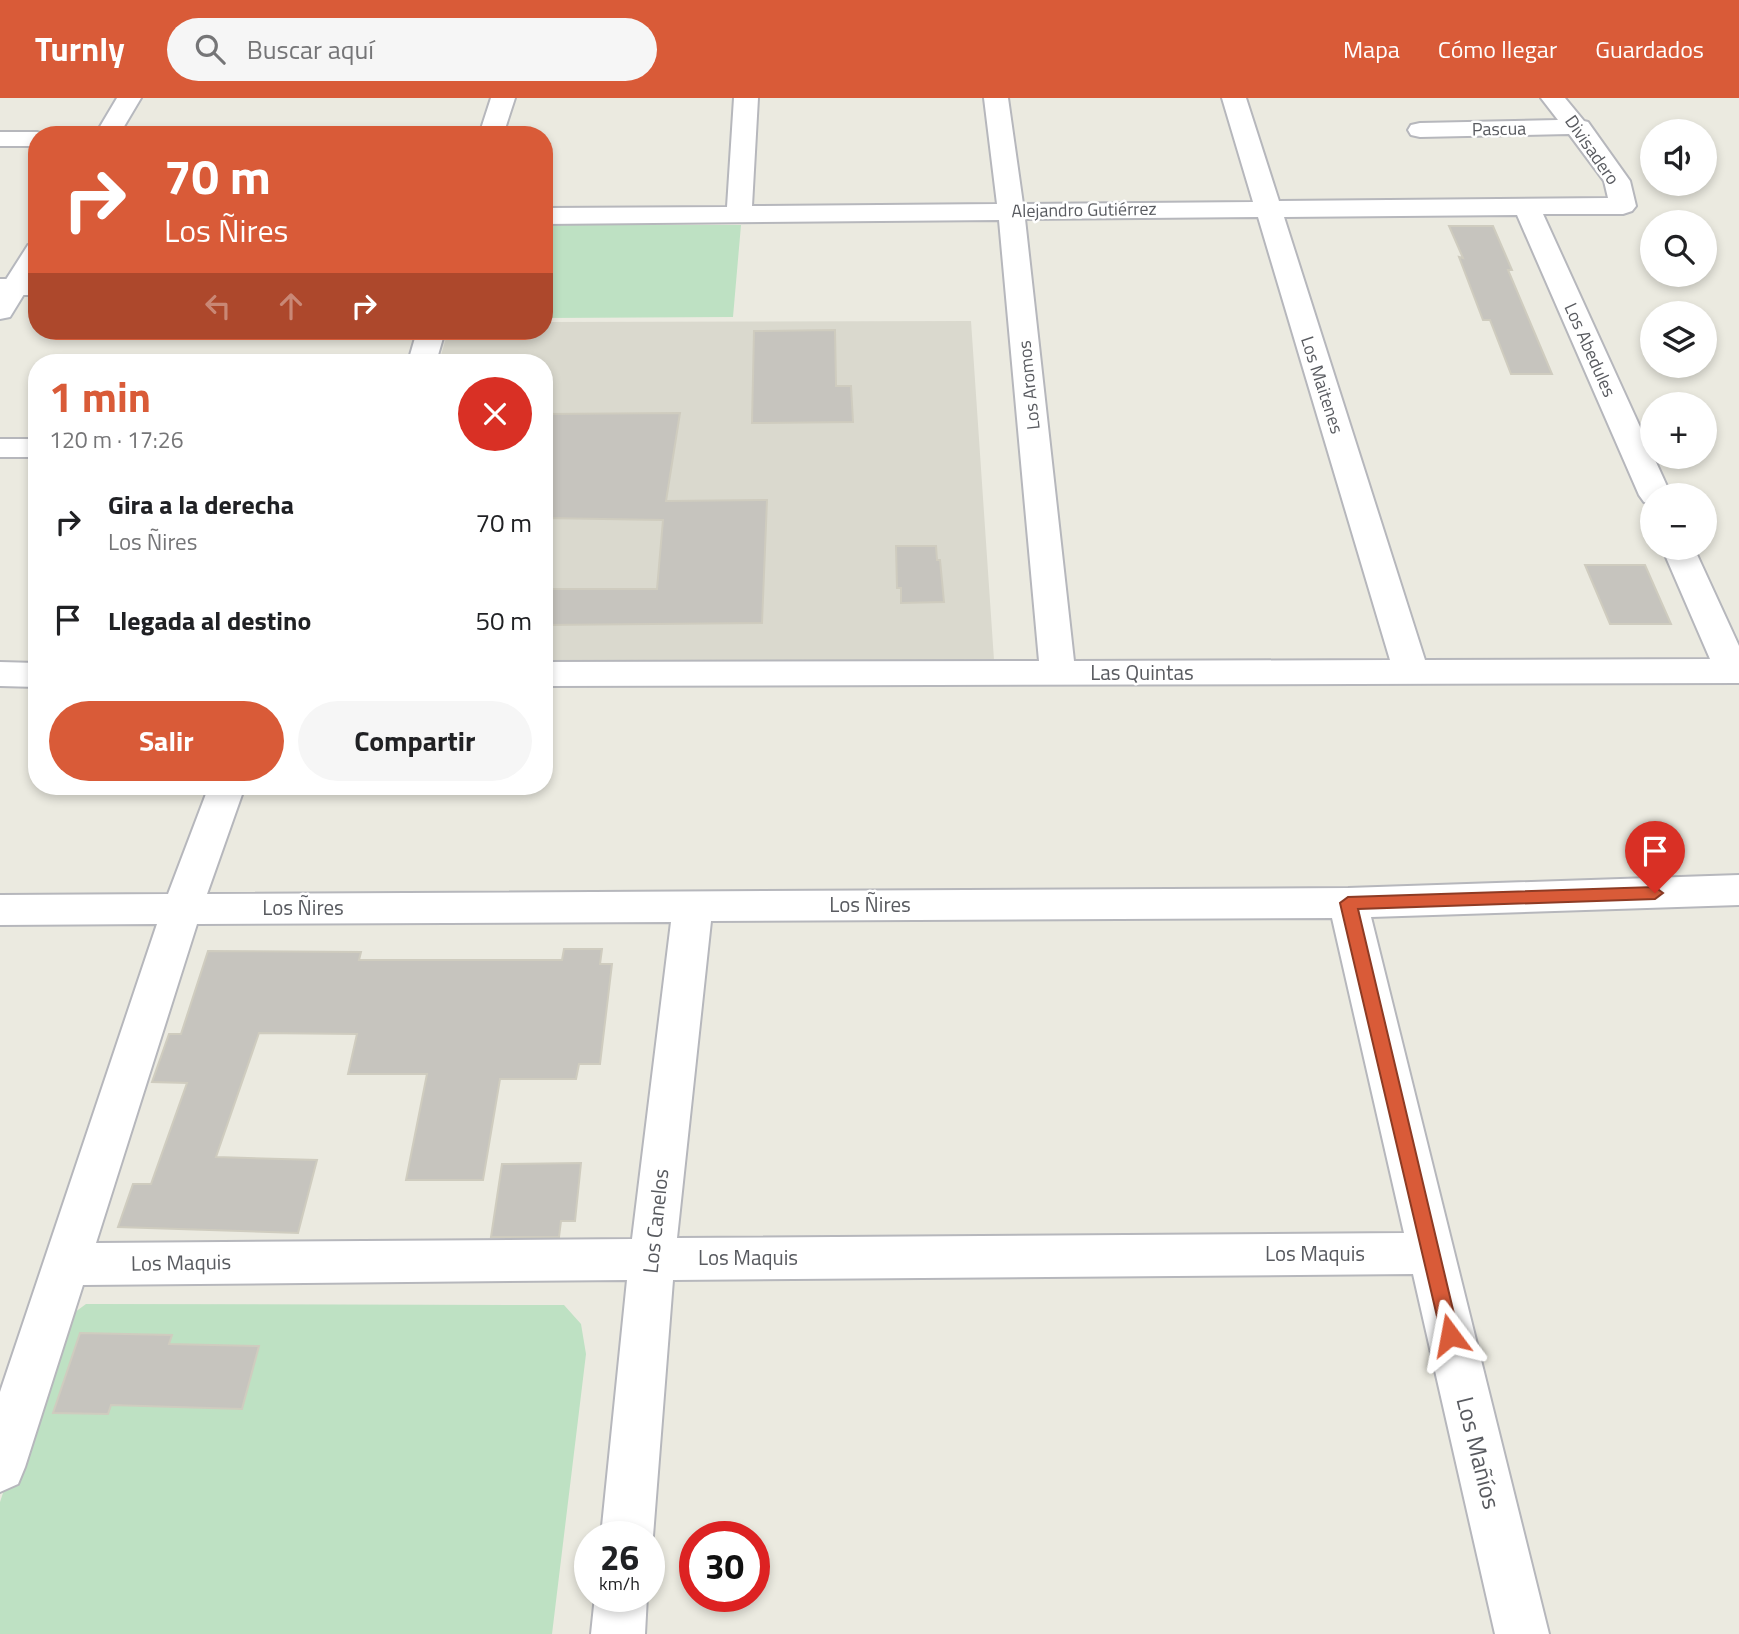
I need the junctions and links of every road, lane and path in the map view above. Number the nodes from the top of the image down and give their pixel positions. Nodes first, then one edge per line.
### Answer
1 (130, 98) edge
2 (503, 98) edge
3 (746, 98) edge
4 (996, 98) edge
5 (1234, 98) edge
6 (1553, 98) edge
7 (113, 126) edge
8 (494, 126) edge
9 (1578, 127) junction
10 (1420, 130) dead end
11 (0, 139) edge
12 (28, 139) edge
13 (1526, 205) junction
14 (1623, 206) joint
15 (1266, 208) junction
16 (1011, 211) junction
17 (738, 214) junction
18 (553, 216) edge
19 (28, 267) edge
20 (17, 287) edge
21 (0, 311) edge
22 (0, 448) edge
23 (28, 448) edge
24 (1650, 483) edge
25 (1684, 560) edge
26 (1736, 671) edge
27 (1411, 672) junction
28 (1058, 673) junction
29 (0, 674) edge
30 (28, 674) edge
31 (553, 674) edge
32 (224, 795) edge
33 (1739, 890) edge
34 (1348, 903) junction
35 (693, 906) junction
36 (182, 909) junction
37 (0, 910) edge
38 (1430, 1254) junction
39 (652, 1259) junction
40 (67, 1264) junction
41 (0, 1466) edge
42 (628, 1521) edge
43 (620, 1612) edge
44 (618, 1634) edge
45 (1522, 1634) edge

1 - 7 street
2 - 8 street
3 - 17 street
4 - 16 street, Los Aromos
5 - 15 street, Los Maitenes
6 - 9 street, Divisadero
9 - 10 street, Pascua
9 - 14 street, Divisadero
11 - 12 street
13 - 14 street, Alejandro Gutiérrez
13 - 15 street, Alejandro Gutiérrez
13 - 24 street, Los Abedules
15 - 16 street, Alejandro Gutiérrez
15 - 27 street, Los Maitenes
16 - 17 street, Alejandro Gutiérrez
16 - 28 street, Los Aromos
17 - 18 street, Alejandro Gutiérrez
19 - 20 street
20 - 21 street
22 - 23 street
25 - 26 street
26 - 27 street, Las Quintas
27 - 28 street, Las Quintas
28 - 31 street, Las Quintas
29 - 30 street
32 - 36 street
33 - 34 street, Los Ñires
34 - 35 street, Los Ñires
34 - 38 street, Los Mañíos
35 - 36 street, Los Ñires
35 - 39 street, Los Canelos
36 - 37 street, Los Ñires
36 - 40 street
38 - 39 street, Los Maquis
38 - 45 street, Los Mañíos
39 - 40 street, Los Maquis
39 - 42 street, Los Canelos
40 - 41 street
43 - 44 street

